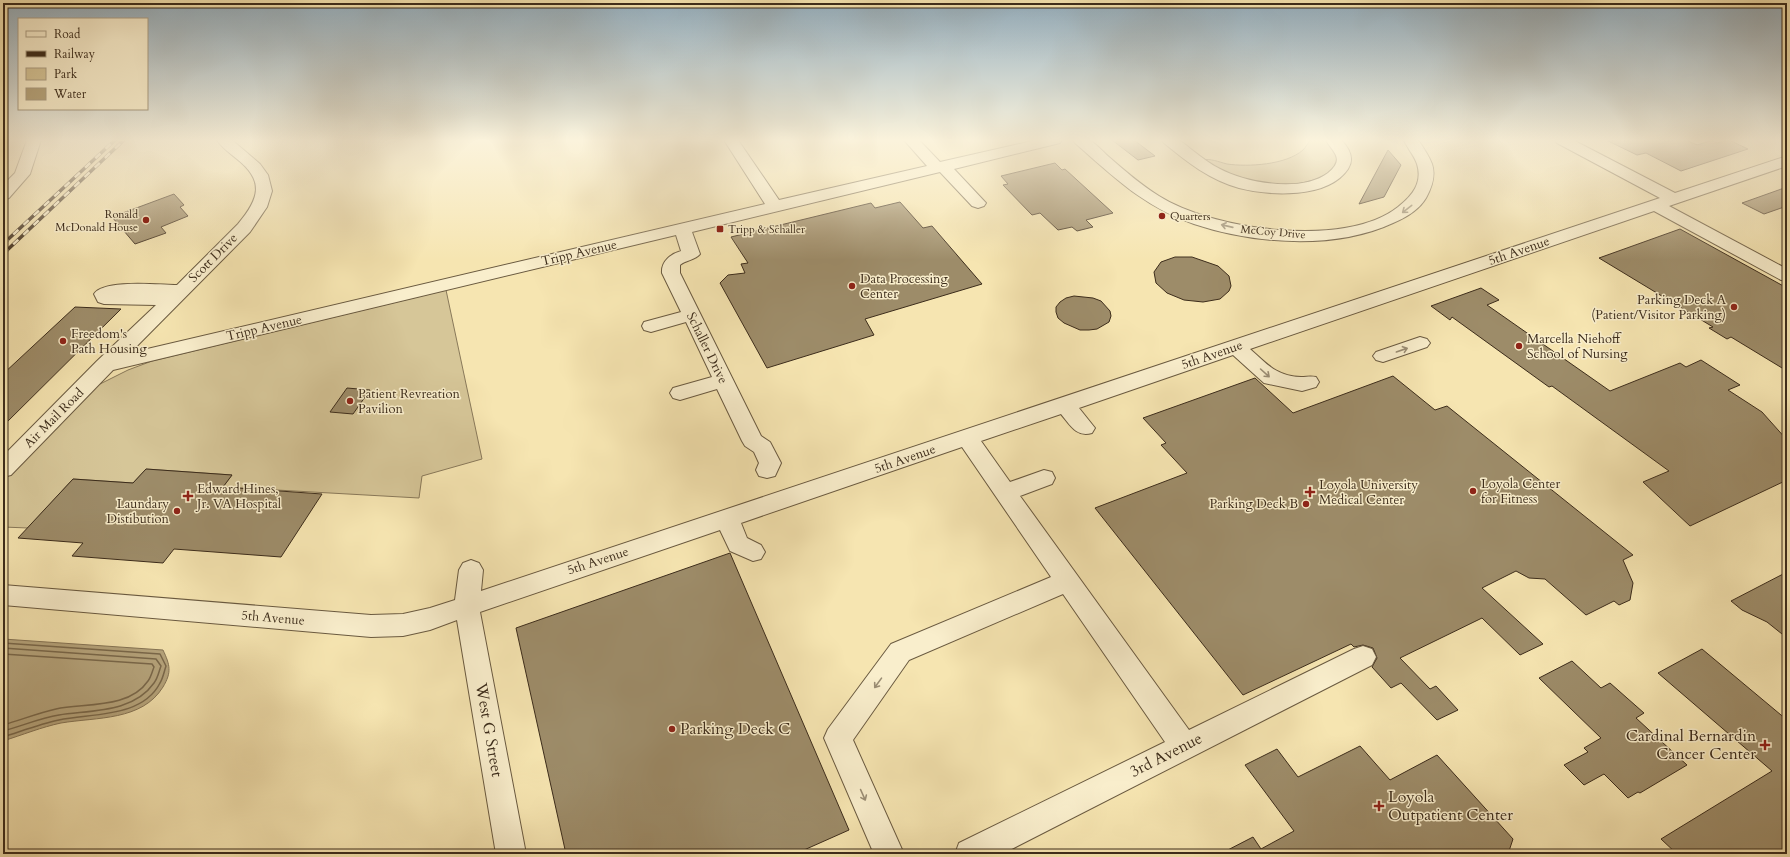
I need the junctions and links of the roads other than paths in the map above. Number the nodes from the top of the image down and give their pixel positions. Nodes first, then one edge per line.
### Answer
1 (17, 180) edge
2 (261, 180) edge
3 (758, 180) edge
4 (885, 180) edge
5 (954, 180) edge
6 (1128, 180) edge
7 (1232, 180) edge
8 (1327, 180) edge
9 (1426, 180) edge
10 (1628, 180) edge
11 (1730, 180) edge
12 (3, 195) edge
13 (1665, 202) junction
14 (978, 203) dead end
15 (775, 206) junction
16 (677, 230) junction
17 (1787, 276) edge
18 (691, 315) junction
19 (651, 326) dead end
20 (1420, 343) dead end
21 (1236, 347) junction
22 (1383, 356) dead end
23 (104, 366) junction
24 (723, 380) junction
25 (1309, 382) dead end
26 (680, 393) dead end
27 (1065, 405) junction
28 (1085, 428) dead end
29 (967, 438) junction
30 (3, 469) edge
31 (1040, 473) dead end
32 (1002, 488) junction
33 (782, 500) junction
34 (471, 570) dead end
35 (1068, 581) junction
36 (3, 595) edge
37 (467, 606) junction
38 (1362, 657) dead end
39 (1184, 747) junction
40 (511, 854) edge
41 (889, 854) edge
42 (970, 854) edge

1 - 12 street
2 - 23 street, Scott Drive
3 - 15 street
4 - 15 street, Tripp Avenue
5 - 14 street
9 -> 6 street, McCoy Drive
7 - 8 street
10 - 13 street
11 - 13 street, 5th Avenue
13 - 17 street
13 - 21 street, 5th Avenue
15 - 16 street, Tripp Avenue
16 - 18 street, Schaller Drive
16 - 23 street, Tripp Avenue
18 - 19 street
18 - 24 street, Schaller Drive
22 -> 20 street
21 -> 25 street
21 - 27 street, 5th Avenue
23 - 30 street, Air Mail Road
24 - 26 street
24 - 33 street, Schaller Drive
27 - 28 street
27 - 29 street, 5th Avenue
29 - 32 street
29 - 33 street, 5th Avenue
31 - 32 street
32 - 35 street
33 - 37 street, 5th Avenue
34 - 37 street, West G Street
35 - 39 street
35 -> 41 street
36 - 37 street, 5th Avenue
37 - 40 street, West G Street
38 - 39 street, 3rd Avenue
39 - 42 street, 3rd Avenue

